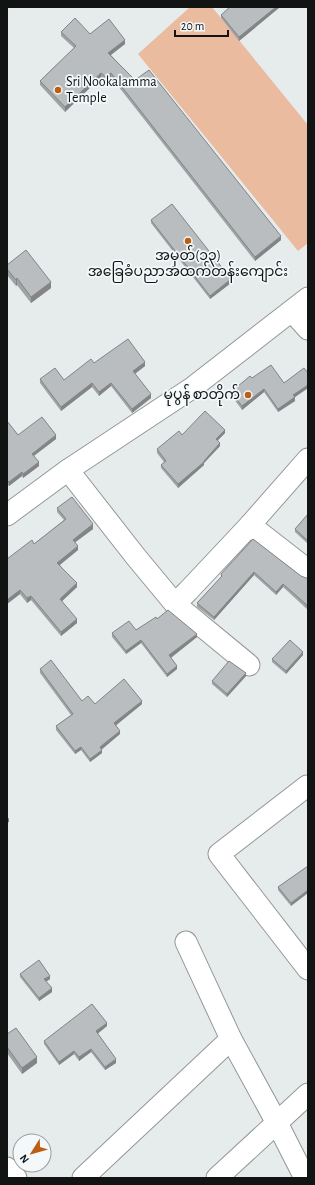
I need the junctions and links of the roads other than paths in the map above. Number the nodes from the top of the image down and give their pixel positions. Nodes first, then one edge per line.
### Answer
1 (300, 304) edge
2 (308, 329) edge
3 (308, 459) edge
4 (68, 470) junction
5 (7, 515) edge
6 (250, 525) junction
7 (308, 570) edge
8 (174, 604) junction
9 (249, 665) dead end
10 (308, 787) edge
11 (186, 942) dead end
12 (308, 969) edge
13 (231, 1039) junction
14 (308, 1094) edge
15 (277, 1123) junction
16 (7, 1168) edge
17 (16, 1178) edge
18 (83, 1178) edge
19 (218, 1178) edge
20 (305, 1178) edge

1 - 2 street
1 - 4 street
3 - 6 street
4 - 5 street
4 - 8 street
6 - 7 street
6 - 8 street
8 - 9 street
10 - 12 street
11 - 13 street
13 - 15 street
13 - 18 street
14 - 15 street
15 - 19 street
15 - 20 street
16 - 17 street

